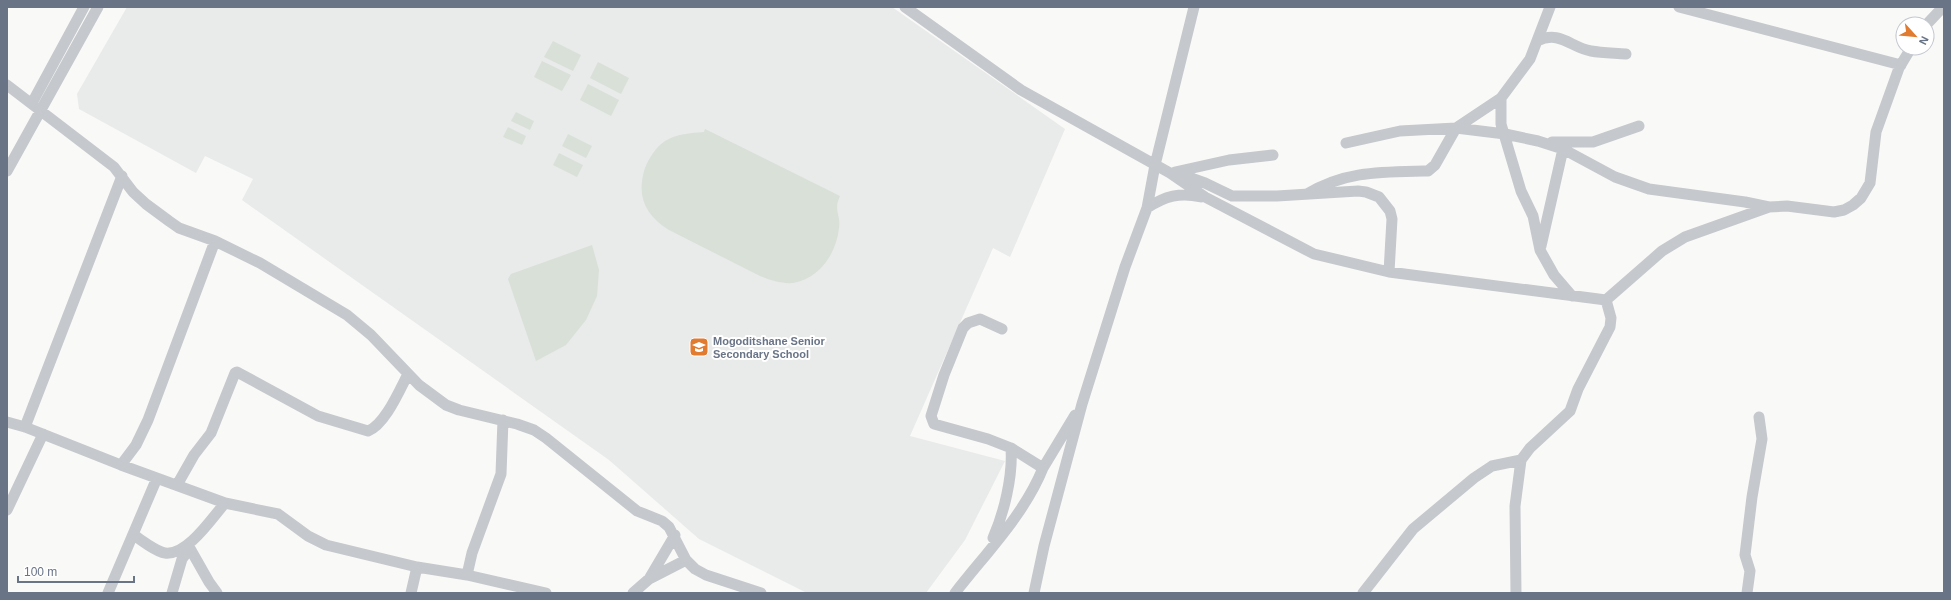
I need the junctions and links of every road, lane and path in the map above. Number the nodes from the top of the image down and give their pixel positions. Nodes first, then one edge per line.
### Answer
1 (84, 7) edge
2 (98, 7) edge
3 (905, 7) edge
4 (1194, 7) edge
5 (1550, 7) edge
6 (1679, 7) edge
7 (1943, 7) edge
8 (1935, 16) edge
9 (1537, 41) junction
10 (1626, 54) dead end
11 (1906, 56) edge
12 (1901, 65) junction
13 (7, 85) edge
14 (1501, 98) junction
15 (36, 106) junction
16 (1639, 126) dead end
17 (1456, 128) junction
18 (1505, 134) junction
19 (1538, 141) junction
20 (1346, 143) dead end
21 (1563, 149) junction
22 (1273, 155) dead end
23 (1155, 165) junction
24 (7, 171) edge
25 (1172, 173) junction
26 (122, 176) junction
27 (1307, 194) junction
28 (1232, 196) junction
29 (1205, 197) junction
30 (1769, 207) junction
31 (1147, 208) junction
32 (215, 241) junction
33 (1540, 250) junction
34 (1389, 272) junction
35 (1572, 296) junction
36 (1606, 300) junction
37 (1002, 329) dead end
38 (408, 374) junction
39 (1082, 404) junction
40 (1759, 417) dead end
41 (503, 420) junction
42 (7, 422) edge
43 (25, 427) junction
44 (43, 434) junction
45 (1012, 448) junction
46 (1521, 460) junction
47 (121, 465) junction
48 (1043, 468) junction
49 (157, 478) junction
50 (177, 485) junction
51 (225, 503) junction
52 (7, 510) edge
53 (132, 534) junction
54 (675, 536) junction
55 (189, 546) junction
56 (987, 552) junction
57 (686, 560) junction
58 (417, 567) junction
59 (467, 575) junction
60 (649, 580) junction
61 (108, 593) edge
62 (172, 593) edge
63 (217, 593) edge
64 (411, 593) edge
65 (546, 593) edge
66 (633, 593) edge
67 (761, 593) edge
68 (955, 593) edge
69 (1034, 593) edge
70 (1363, 593) edge
71 (1516, 593) edge
72 (1747, 593) edge

1 - 15 street
2 - 15 street
3 - 23 street
4 - 23 street
5 - 9 street
6 - 12 street
7 - 8 street
9 - 10 street
9 - 14 street
11 - 12 street
12 - 30 street
13 - 15 street
14 - 17 street
14 - 18 street
15 - 24 street
15 - 26 street
16 - 19 street
17 - 18 street
17 - 20 street
17 - 27 street
18 - 19 street
18 - 33 street
19 - 21 street
21 - 30 street
21 - 33 street
22 - 25 street
23 - 25 street
23 - 31 street
25 - 28 street
25 - 29 street
26 - 32 street
26 - 43 street
27 - 28 street
27 - 34 street
28 - 29 street
29 - 31 street
29 - 34 street
30 - 36 street
31 - 39 street
32 - 38 street
32 - 47 street
33 - 35 street
34 - 35 street
35 - 36 street
36 - 46 street
37 - 45 street
38 - 41 street
38 - 50 street
39 - 48 street
39 - 69 street
40 - 72 street
41 - 54 street
41 - 59 street
42 - 43 street
43 - 44 street
44 - 47 street
44 - 52 street
45 - 48 street
45 - 56 street
46 - 70 street
46 - 71 street
47 - 49 street
48 - 56 street
49 - 50 street
49 - 53 street
50 - 51 street
51 - 55 street
51 - 58 street
53 - 55 street
53 - 61 street
54 - 57 street
54 - 60 street
55 - 62 street
55 - 63 street
56 - 68 street
57 - 60 street
57 - 67 street
58 - 59 street
58 - 64 street
59 - 65 street
60 - 66 street

